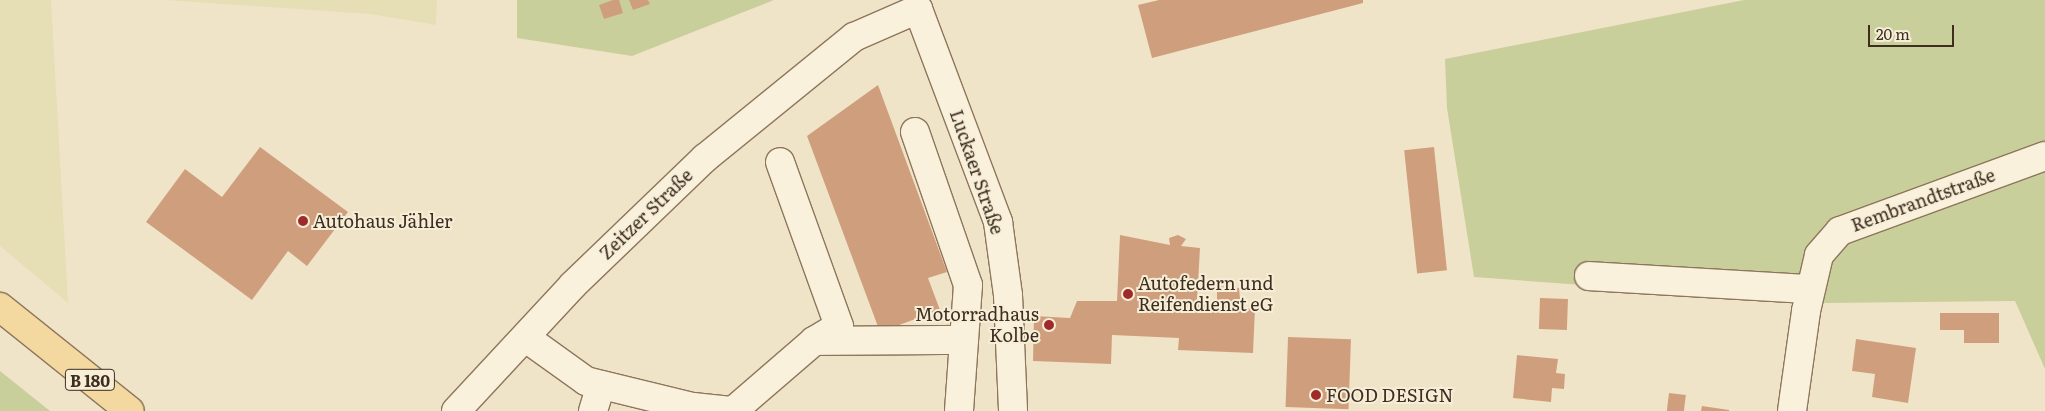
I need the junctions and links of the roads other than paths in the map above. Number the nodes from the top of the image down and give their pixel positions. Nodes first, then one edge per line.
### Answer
1 (916, 4) edge
2 (854, 37) joint
3 (915, 132) dead end
4 (2045, 156) edge
5 (780, 162) dead end
6 (1589, 276) dead end
7 (1810, 289) junction
8 (0, 307) edge
9 (526, 338) junction
10 (964, 340) junction
11 (814, 341) junction
12 (601, 385) junction
13 (130, 411) edge
14 (456, 411) edge
15 (593, 411) edge
16 (731, 411) edge
17 (960, 411) edge
18 (1013, 411) edge
19 (1792, 411) edge

1 - 2 street, Luckaer Straße
1 - 18 street, Luckaer Straße
2 - 9 street, Zeitzer Straße
3 - 10 street
4 - 7 street, Rembrandtstraße
5 - 11 street
6 - 7 street
7 - 19 street, Rembrandtstraße
8 - 13 main road, B 180
9 - 12 street
9 - 14 street, Zeitzer Straße
10 - 11 street
10 - 17 street
11 - 16 street
12 - 15 street
12 - 16 street

